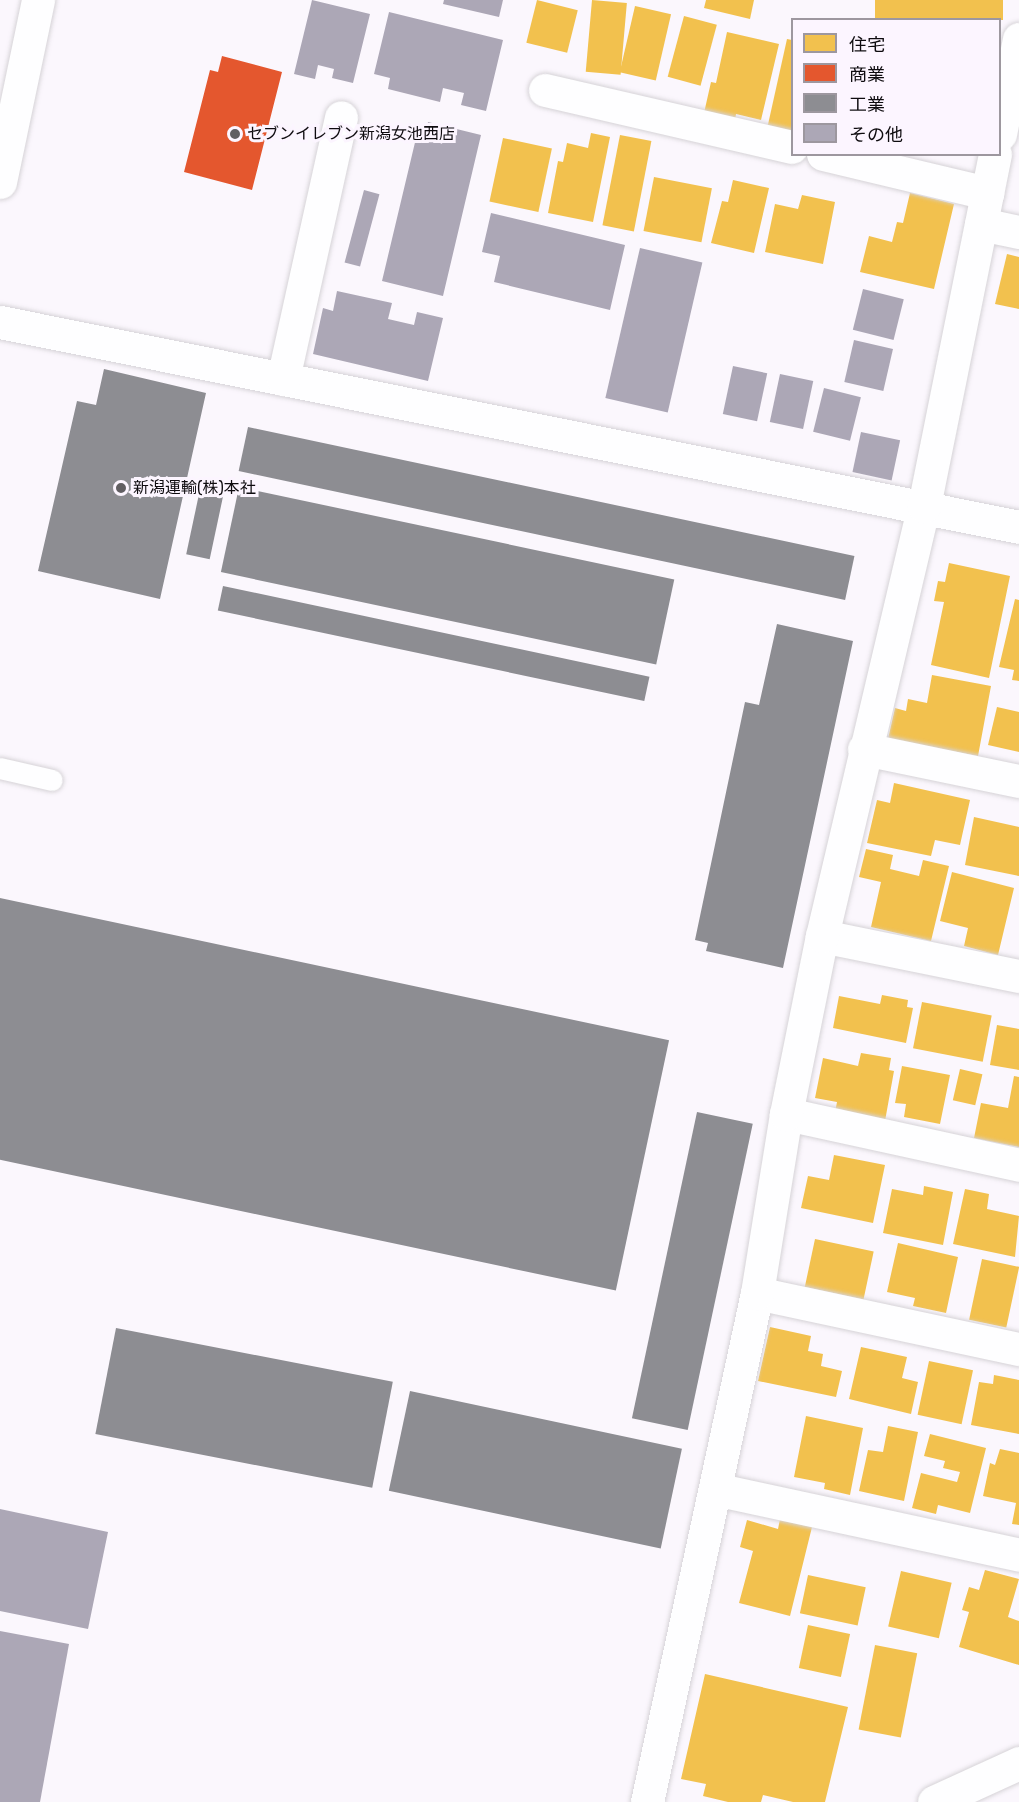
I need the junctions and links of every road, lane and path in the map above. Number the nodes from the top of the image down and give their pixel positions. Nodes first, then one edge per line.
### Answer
1 (38, 0) edge
2 (1018, 48) edge
3 (545, 90) dead end
4 (341, 117) dead end
5 (1001, 125) edge
6 (791, 147) edge
7 (831, 156) edge
8 (995, 156) edge
9 (0, 182) edge
10 (987, 193) junction
11 (981, 224) junction
12 (1019, 232) edge
13 (0, 322) edge
14 (282, 379) junction
15 (924, 506) junction
16 (1019, 527) edge
17 (864, 749) junction
18 (0, 768) edge
19 (52, 780) dead end
20 (1019, 781) edge
21 (822, 936) junction
22 (1019, 976) edge
23 (786, 1114) junction
24 (1019, 1165) edge
25 (757, 1293) junction
26 (1019, 1349) edge
27 (715, 1489) junction
28 (1019, 1555) edge
29 (1019, 1762) edge
30 (647, 1802) edge
31 (934, 1802) edge

1 - 9 street
2 - 5 street
3 - 6 street
4 - 14 street
7 - 10 street
8 - 10 street
10 - 11 street
11 - 12 street
11 - 15 street
13 - 14 street
14 - 15 street
15 - 16 street
15 - 17 street
17 - 20 street
17 - 21 street
18 - 19 lane
21 - 22 street
21 - 23 street
23 - 24 street
23 - 25 street
25 - 26 street
25 - 27 street
27 - 28 street
27 - 30 street
29 - 31 street

